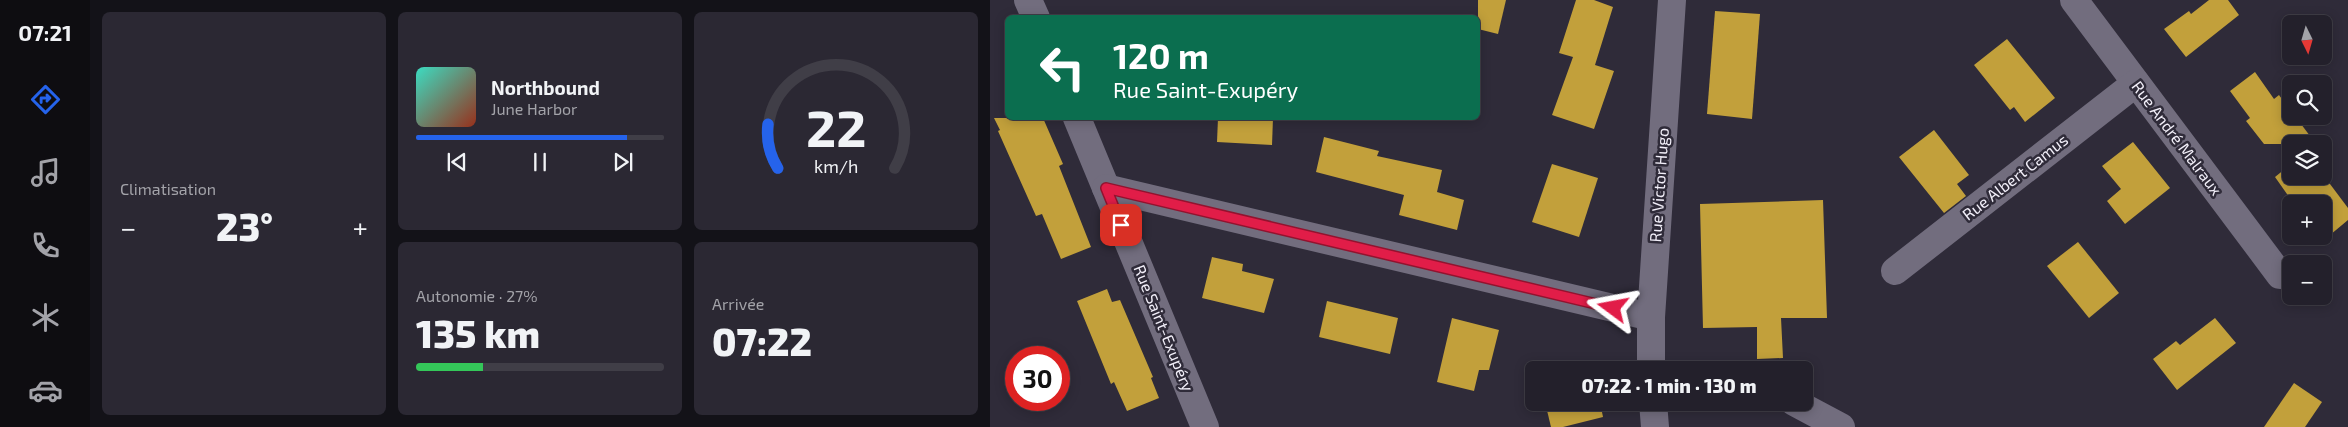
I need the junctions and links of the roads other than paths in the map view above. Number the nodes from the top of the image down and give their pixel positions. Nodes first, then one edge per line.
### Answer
1 (1028, 0) edge
2 (1672, 0) edge
3 (2074, 0) edge
4 (1035, 15) edge
5 (2136, 83) junction
6 (1078, 120) edge
7 (1106, 188) junction
8 (1895, 271) dead end
9 (2280, 276) dead end
10 (1651, 317) junction
11 (1651, 361) edge
12 (1654, 411) edge
13 (1811, 411) edge
14 (1205, 427) edge
15 (1655, 427) edge
16 (1841, 427) edge

1 - 4 street
2 - 10 street, Rue Victor Hugo
3 - 5 street, Rue André Malraux
5 - 8 street, Rue Albert Camus
5 - 9 street, Rue André Malraux
6 - 7 street, Rue Saint-Exupéry
7 - 10 street
7 - 14 street, Rue Saint-Exupéry
10 - 11 street, Rue Victor Hugo
12 - 15 street
13 - 16 street

